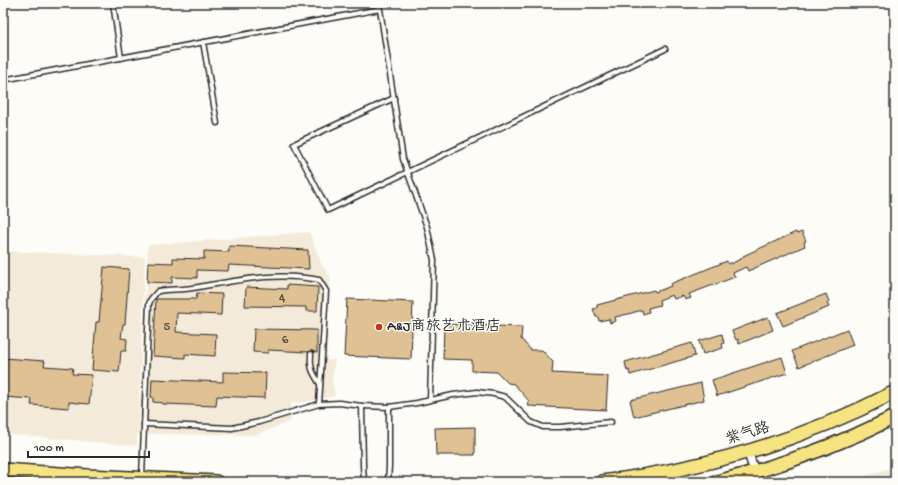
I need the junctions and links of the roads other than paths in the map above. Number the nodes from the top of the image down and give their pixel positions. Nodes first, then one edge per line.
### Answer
1 (113, 3) edge
2 (203, 42) junction
3 (666, 49) dead end
4 (121, 58) junction
5 (3, 80) edge
6 (394, 98) junction
7 (217, 124) dead end
8 (408, 173) junction
9 (311, 354) dead end
10 (320, 384) junction
11 (895, 392) edge
12 (430, 400) junction
13 (319, 404) junction
14 (362, 406) junction
15 (389, 407) junction
16 (895, 417) edge
17 (611, 422) dead end
18 (144, 424) junction
19 (748, 452) junction
20 (3, 470) edge
21 (756, 477) edge
22 (142, 478) junction
23 (216, 482) edge
24 (364, 482) edge
25 (388, 482) edge
26 (602, 482) edge
27 (717, 482) edge

1 - 4 lane
2 - 4 lane
2 - 6 lane
2 - 7 lane
3 - 8 lane
4 - 5 lane
6 - 8 lane
6 - 8 lane
8 - 12 lane
9 - 10 lane
10 - 13 lane
10 - 18 lane
11 - 19 main road, 紫气路
12 - 15 lane
12 - 17 lane
13 - 14 lane
13 - 18 lane
14 - 15 lane
14 - 24 lane
15 - 25 lane
16 - 21 main road
18 - 22 lane
19 - 21 street
19 - 26 main road, 紫气路
20 - 22 main road
21 - 27 main road
22 - 23 main road

